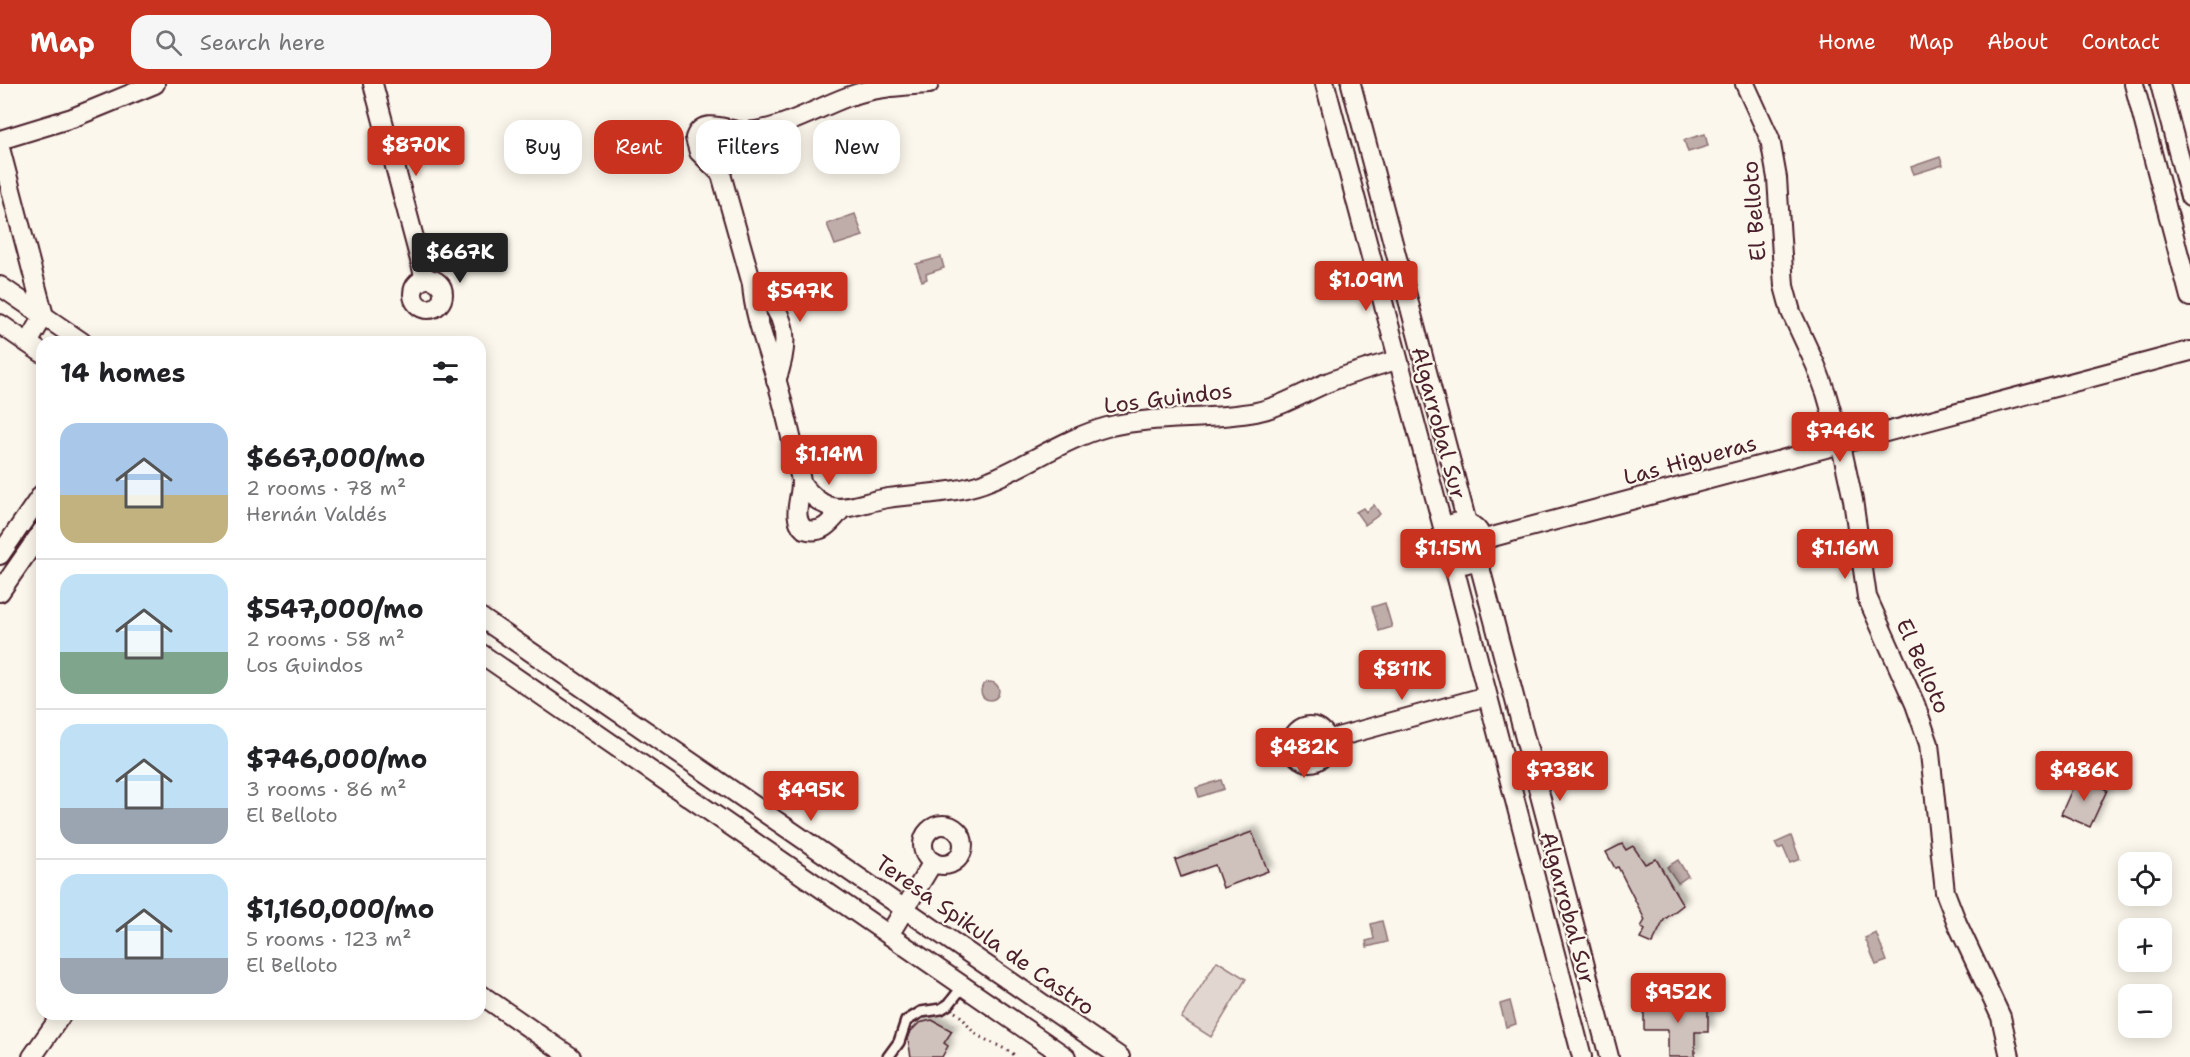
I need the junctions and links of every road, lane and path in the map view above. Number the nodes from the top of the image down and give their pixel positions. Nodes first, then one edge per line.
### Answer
1 (155, 84) edge
2 (373, 84) edge
3 (929, 84) edge
4 (1325, 84) edge
5 (1351, 84) edge
6 (1745, 84) edge
7 (2134, 84) edge
8 (2160, 84) edge
9 (794, 120) edge
10 (0, 140) edge
11 (0, 148) edge
12 (2185, 155) edge
13 (721, 174) edge
14 (2190, 197) edge
15 (425, 279) dead end
16 (0, 286) edge
17 (2190, 297) edge
18 (44, 315) junction
19 (0, 324) edge
20 (38, 336) edge
21 (74, 336) edge
22 (35, 348) edge
23 (2190, 351) edge
24 (1397, 360) junction
25 (1841, 445) junction
26 (802, 484) junction
27 (36, 503) edge
28 (841, 510) junction
29 (1467, 524) junction
30 (1444, 531) junction
31 (36, 540) edge
32 (1479, 548) junction
33 (0, 555) edge
34 (1453, 563) junction
35 (0, 592) edge
36 (486, 621) edge
37 (486, 657) edge
38 (585, 690) junction
39 (1487, 696) junction
40 (568, 714) junction
41 (1327, 740) dead end
42 (933, 862) dead end
43 (906, 909) junction
44 (889, 935) junction
45 (963, 986) junction
46 (486, 998) edge
47 (946, 1006) junction
48 (58, 1020) edge
49 (32, 1057) edge
50 (572, 1057) edge
51 (888, 1057) edge
52 (1017, 1057) edge
53 (1066, 1057) edge
54 (1120, 1057) edge
55 (1582, 1057) edge
56 (1609, 1057) edge
57 (2010, 1057) edge

1 - 10 street
2 - 15 street
3 - 9 street, Los Guindos
4 - 24 street, Algarrobal Sur
5 - 29 street, Algarrobal Sur
6 - 25 street, El Belloto
7 - 17 street
8 - 12 street
11 - 18 street
12 - 14 street
13 - 26 street, Los Guindos
16 - 18 street
18 - 20 street
18 - 21 street
19 - 22 street
23 - 25 street, Las Higueras
24 - 28 street, Los Guindos
24 - 30 street, Algarrobal Sur
25 - 32 street, Las Higueras
25 - 57 street, El Belloto
26 - 28 street
26 - 28 street, Los Guindos
27 - 33 street
29 - 30 street
29 - 32 street
30 - 34 street
31 - 35 street
32 - 34 street
32 - 56 street, Algarrobal Sur
34 - 39 street, Algarrobal Sur
36 - 38 street, Teresa Spikula de Castro
37 - 40 street
38 - 40 street
38 - 43 street, Teresa Spikula de Castro
39 - 41 street
39 - 55 street, Algarrobal Sur
40 - 44 street
42 - 43 street
43 - 44 street
43 - 54 street, Teresa Spikula de Castro
44 - 45 street
45 - 47 lane
45 - 53 street
46 - 50 street
47 - 51 lane
47 - 52 path
48 - 49 street

